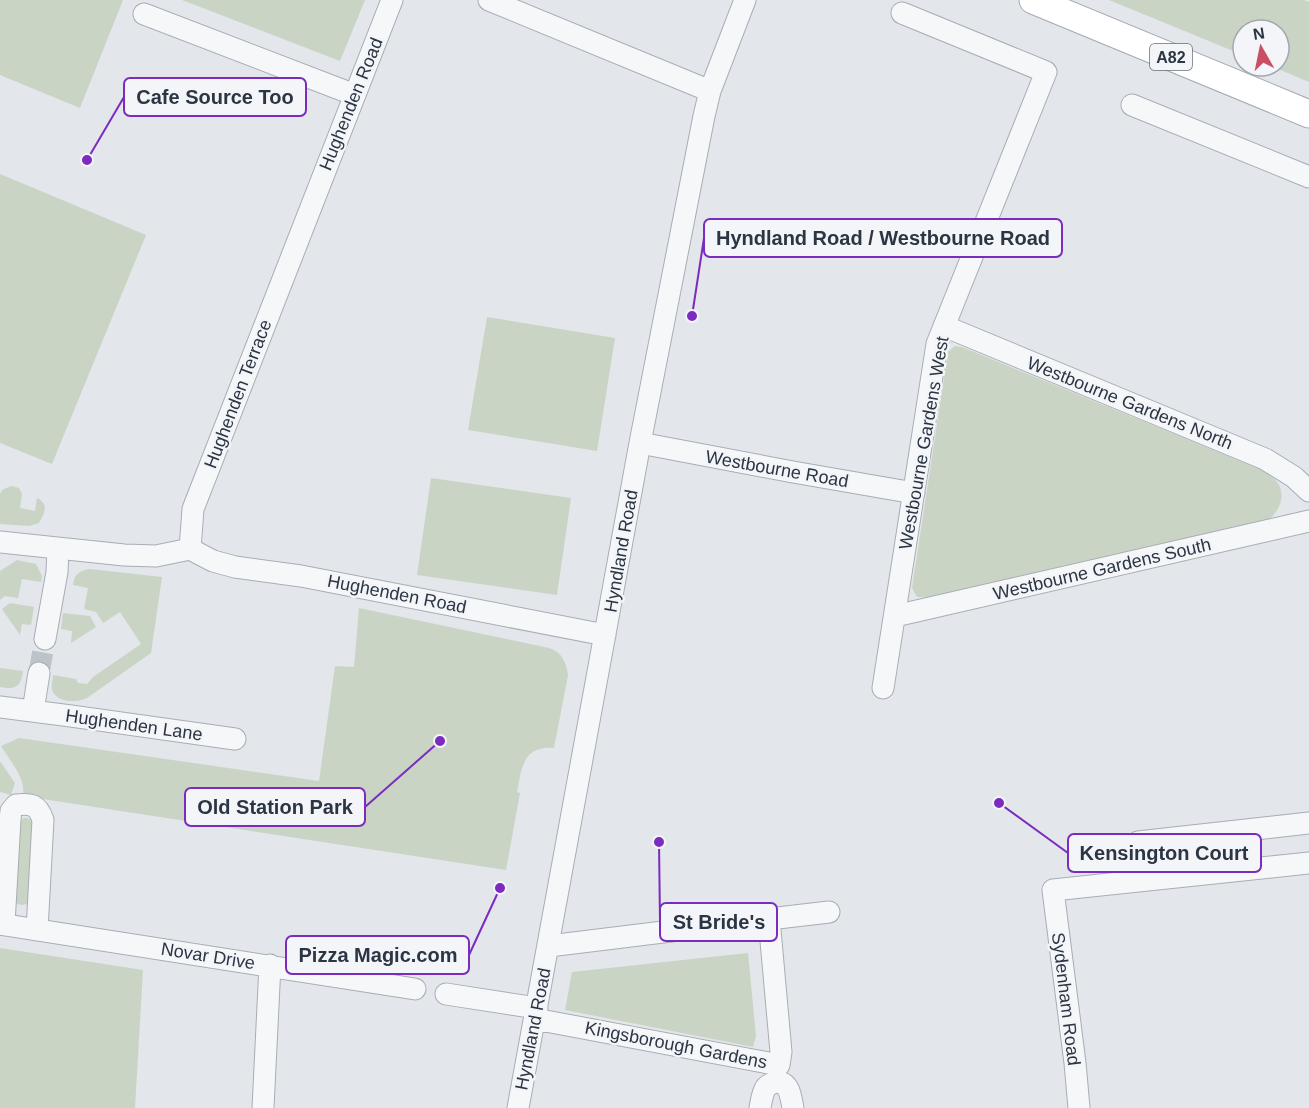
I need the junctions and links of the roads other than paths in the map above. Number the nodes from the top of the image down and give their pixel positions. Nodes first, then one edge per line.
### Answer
1 (392, 0) edge
2 (489, 0) edge
3 (746, 0) edge
4 (1033, 0) edge
5 (902, 13) dead end
6 (144, 14) dead end
7 (710, 91) junction
8 (355, 95) junction
9 (1132, 105) dead end
10 (1309, 114) edge
11 (1309, 177) edge
12 (297, 241) joint
13 (944, 326) junction
14 (640, 443) junction
15 (1309, 490) edge
16 (914, 493) junction
17 (1309, 521) edge
18 (0, 542) edge
19 (58, 549) junction
20 (190, 549) junction
21 (895, 616) junction
22 (605, 635) junction
23 (45, 639) tunnel mouth
24 (39, 673) tunnel mouth
25 (883, 688) dead end
26 (0, 707) edge
27 (33, 711) junction
28 (235, 739) dead end
29 (1309, 823) edge
30 (1309, 862) edge
31 (1132, 881) junction
32 (829, 912) dead end
33 (769, 919) junction
34 (2, 924) edge
35 (37, 930) junction
36 (549, 946) junction
37 (270, 965) junction
38 (415, 989) dead end
39 (446, 994) dead end
40 (536, 1013) junction
41 (263, 1108) edge
42 (518, 1108) edge
43 (760, 1108) edge
44 (793, 1108) edge
45 (1079, 1108) edge

1 - 8 street, Hughenden Road
2 - 7 street
3 - 7 street, Hyndland Road
4 - 10 main road, A82
5 - 13 street, Westbourne Gardens West
6 - 8 street
7 - 14 street, Hyndland Road
8 - 12 street, Hughenden Road
9 - 11 street
12 - 20 street, Hughenden Terrace
13 - 15 street, Westbourne Gardens North
13 - 16 street, Westbourne Gardens West
14 - 16 street, Westbourne Road
14 - 22 street, Hyndland Road
16 - 21 street, Westbourne Gardens West
17 - 21 street, Westbourne Gardens South
18 - 19 street
19 - 20 street
19 - 23 street
20 - 22 street, Hughenden Road
21 - 25 street, Westbourne Gardens West
22 - 36 street, Hyndland Road
24 - 27 street
26 - 27 street, Hughenden Lane
27 - 28 street, Hughenden Lane
29 - 31 street
30 - 31 street
31 - 45 street, Sydenham Road
32 - 33 street
33 - 36 street
33 - 40 street, Kingsborough Gardens
34 - 35 street, Novar Drive
34 - 35 street
35 - 37 street, Novar Drive
36 - 40 street, Hyndland Road
37 - 38 street, Novar Drive
37 - 41 street
39 - 40 street
40 - 42 street, Hyndland Road
43 - 44 street, Kingsborough Gardens

